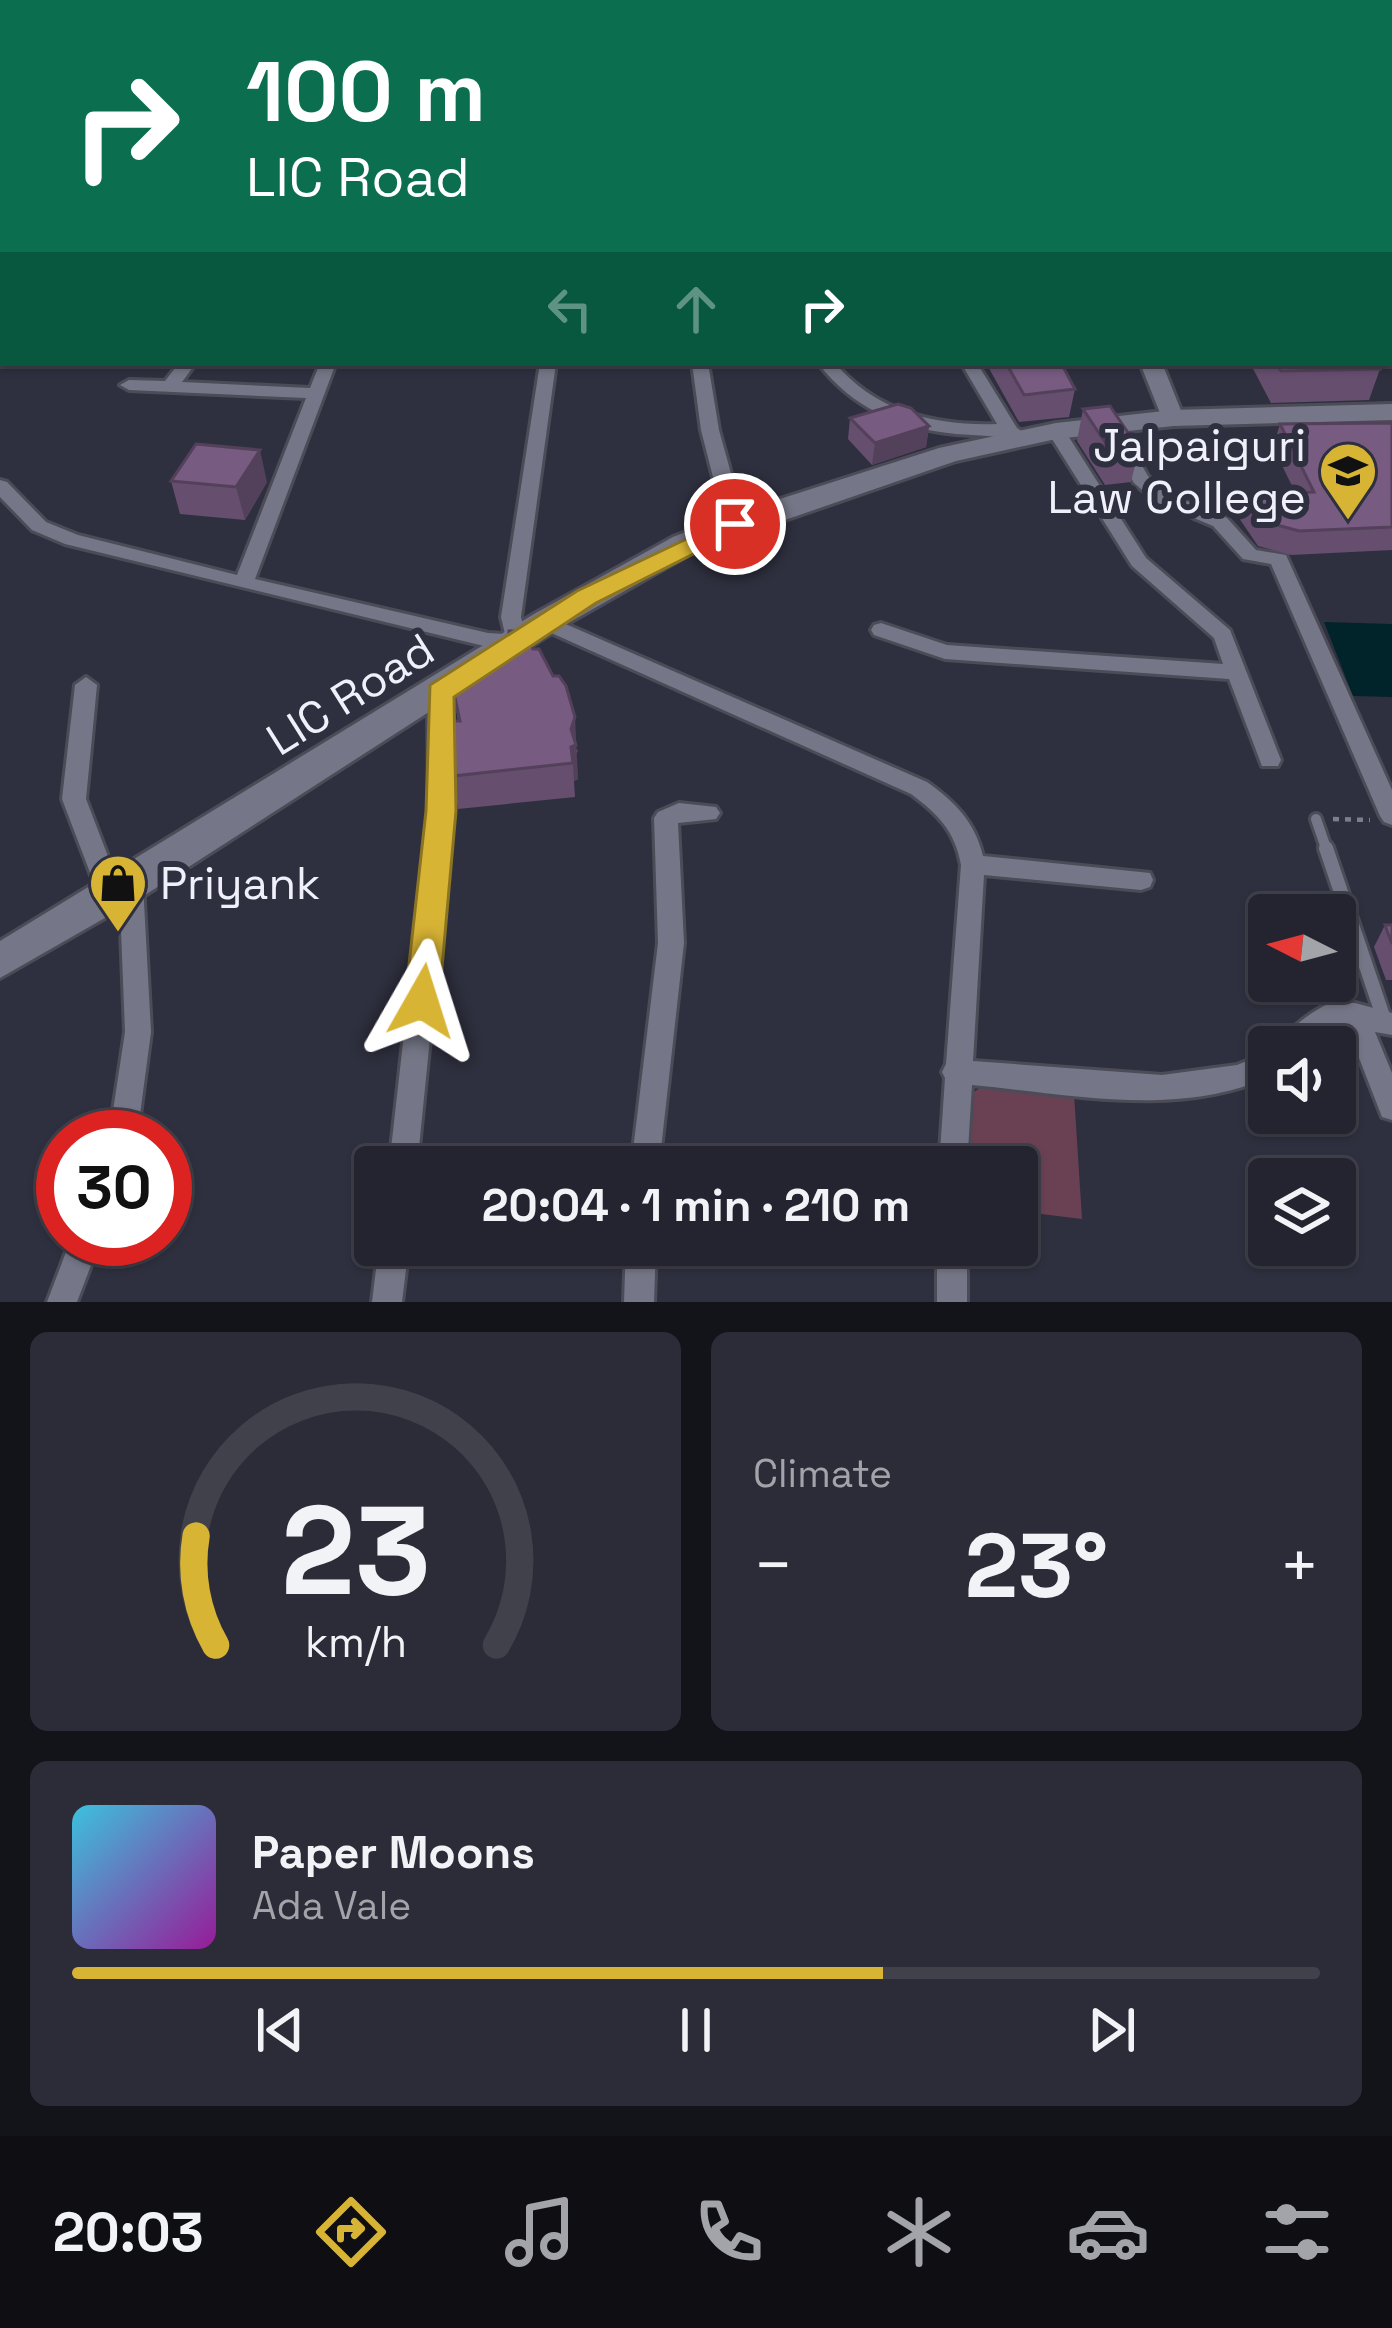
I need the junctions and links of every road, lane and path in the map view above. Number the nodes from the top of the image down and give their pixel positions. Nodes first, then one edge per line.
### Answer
1 (186, 366) edge
2 (327, 366) edge
3 (548, 366) edge
4 (700, 366) edge
5 (828, 366) edge
6 (971, 366) edge
7 (1152, 366) edge
8 (129, 386) dead end
9 (170, 387) junction
10 (317, 393) junction
11 (1169, 407) junction
12 (1392, 412) edge
13 (1119, 422) junction
14 (1056, 431) junction
15 (1014, 433) junction
16 (0, 486) edge
17 (735, 524) junction
18 (245, 580) junction
19 (881, 630) dead end
20 (531, 631) junction
21 (1238, 672) junction
22 (86, 685) dead end
23 (440, 692) junction
24 (1270, 760) dead end
25 (708, 813) dead end
26 (1382, 818) edge
27 (1316, 819) joint
28 (973, 865) junction
29 (1141, 880) dead end
30 (121, 891) junction
31 (0, 961) edge
32 (1354, 1014) junction
33 (1388, 1023) edge
34 (1318, 1026) edge
35 (956, 1072) junction
36 (1248, 1073) edge
37 (1392, 1108) edge
38 (127, 1110) edge
39 (405, 1146) edge
40 (647, 1146) edge
41 (954, 1146) edge
42 (76, 1266) edge
43 (391, 1266) edge
44 (640, 1266) edge
45 (952, 1266) edge
46 (62, 1302) edge
47 (386, 1302) edge
48 (639, 1302) edge
49 (952, 1302) edge

1 - 9 street
2 - 10 street
3 - 20 street
4 - 17 street
5 - 15 street
6 - 15 street
7 - 11 street
8 - 9 street
9 - 10 street
10 - 18 street
11 - 12 main road, LIC Road
11 - 13 main road, LIC Road
13 - 14 main road, LIC Road
13 - 26 street
14 - 15 main road, LIC Road
14 - 21 street
15 - 17 main road, LIC Road
16 - 18 street
17 - 20 main road, LIC Road
18 - 20 street
19 - 21 street
20 - 23 main road, LIC Road
20 - 28 street
21 - 24 street
22 - 30 street
23 - 30 main road, LIC Road
23 - 39 street
25 - 40 street
26 - 27 path
27 - 33 lane
28 - 29 street
28 - 35 street
30 - 31 main road, LIC Road
30 - 38 street
32 - 33 street
32 - 34 street
32 - 37 street
35 - 36 street
35 - 41 street
42 - 46 street
43 - 47 street
44 - 48 street
45 - 49 street

